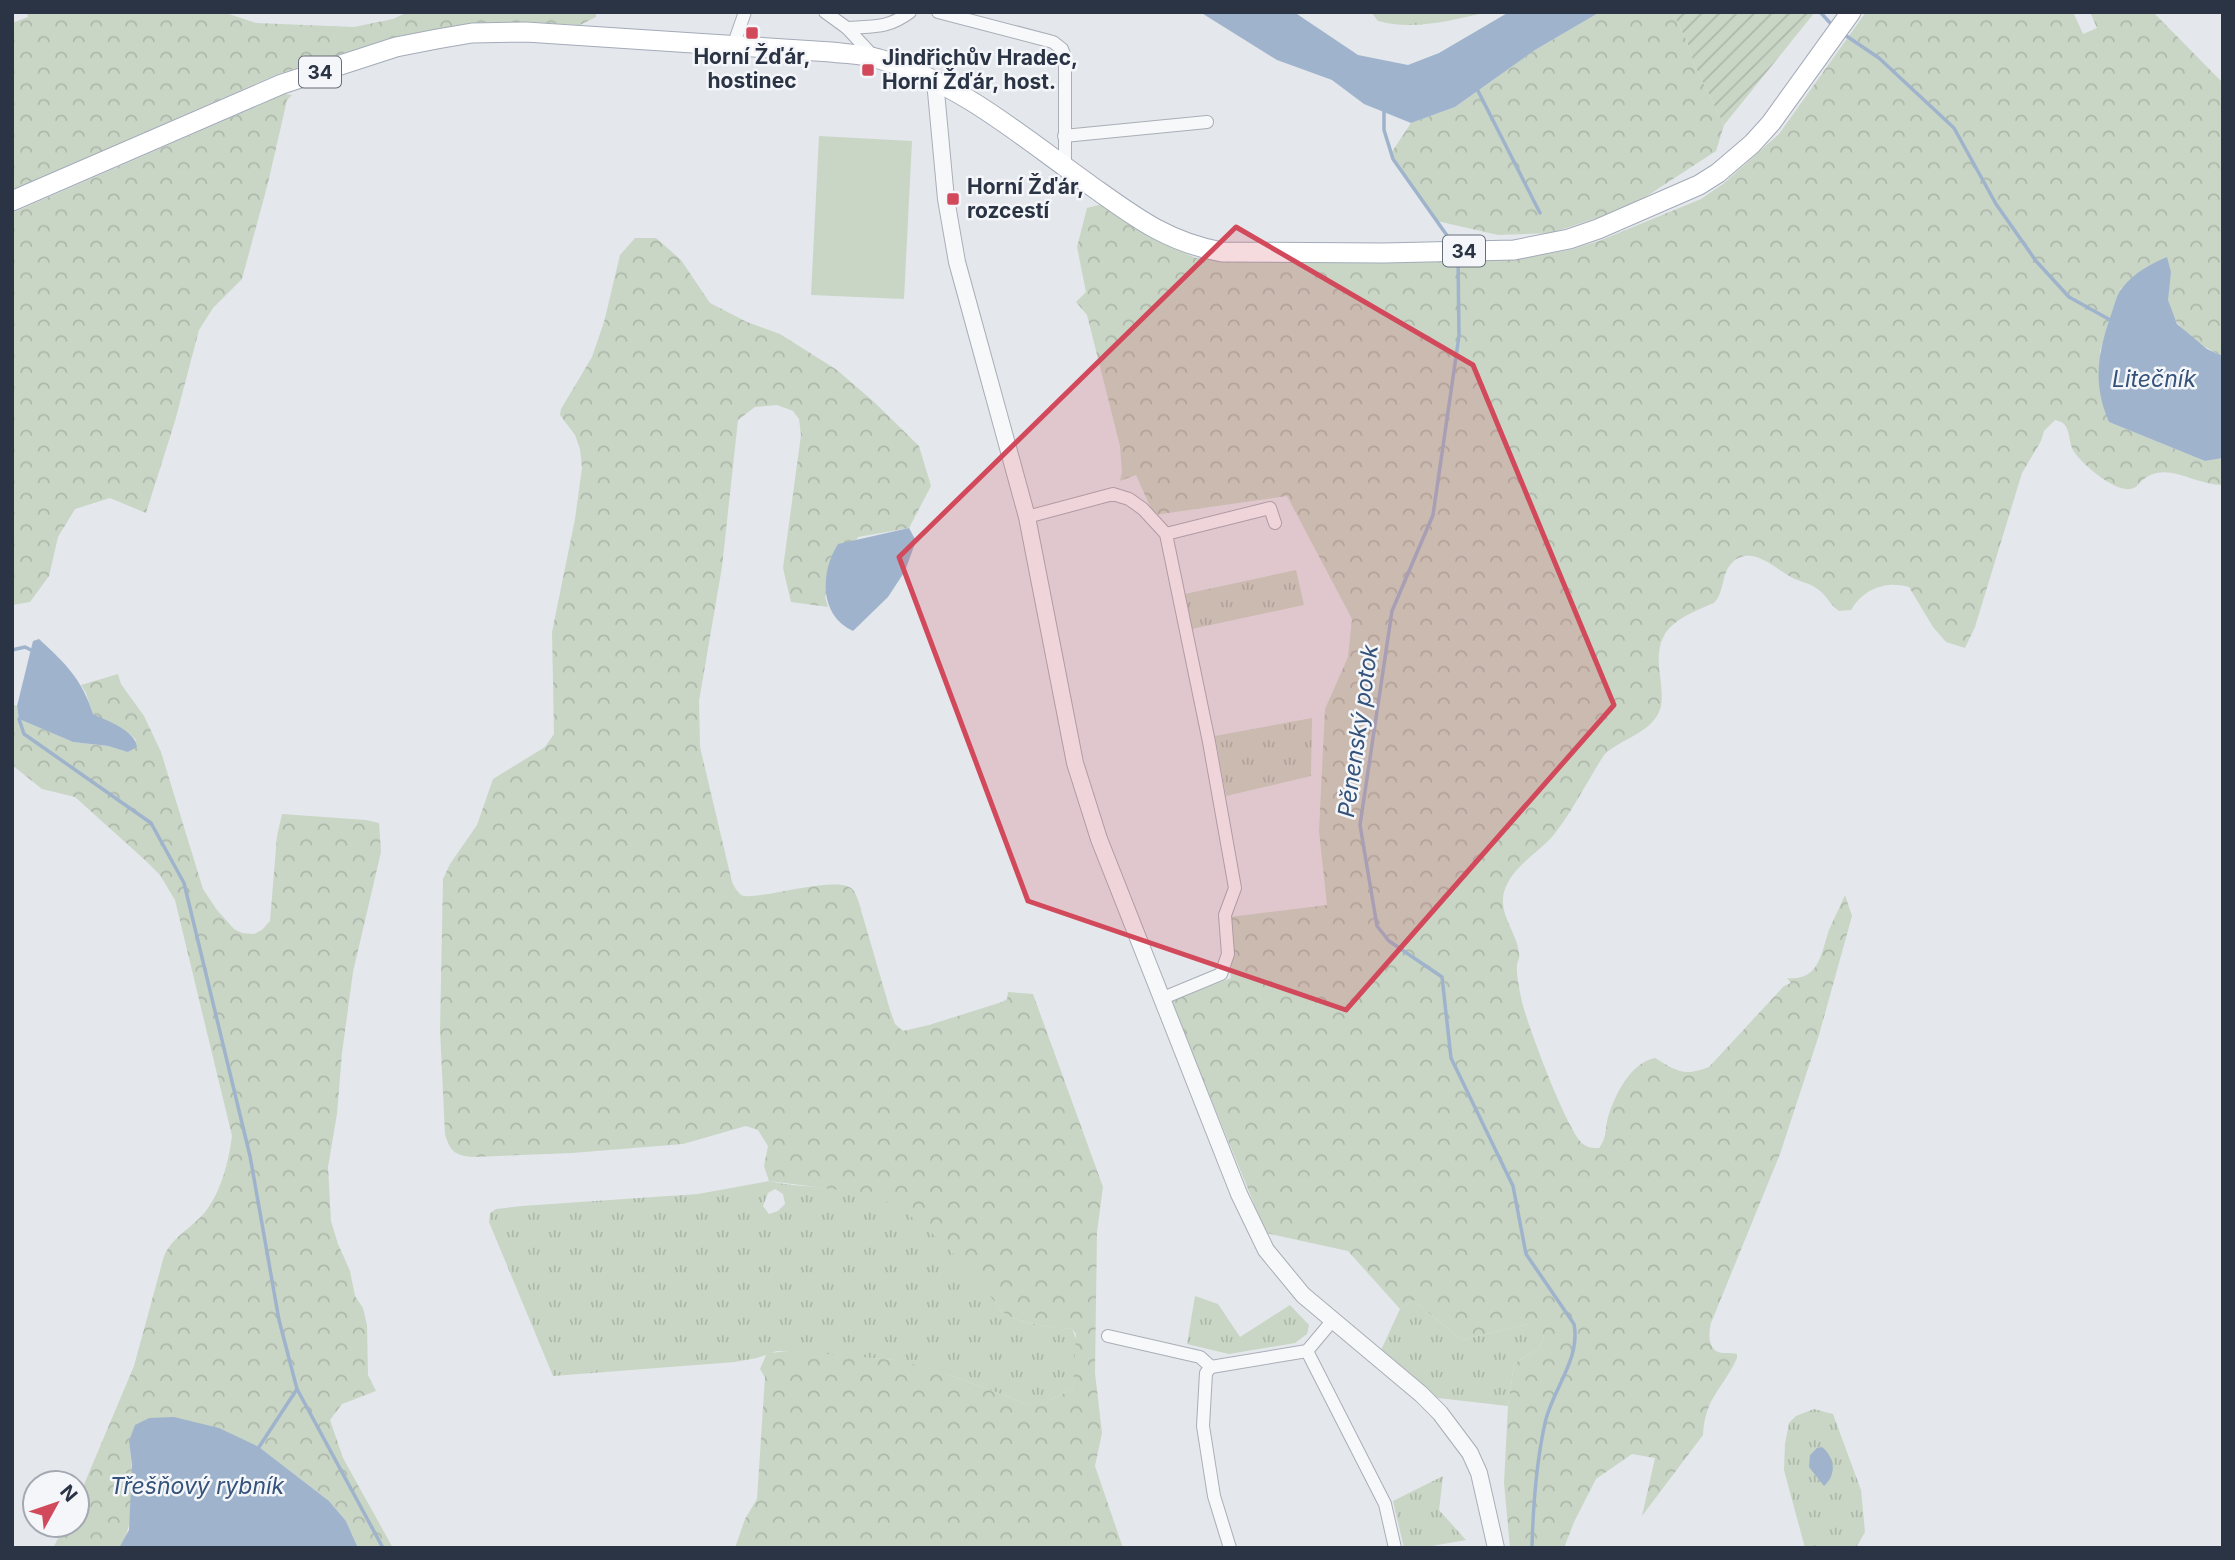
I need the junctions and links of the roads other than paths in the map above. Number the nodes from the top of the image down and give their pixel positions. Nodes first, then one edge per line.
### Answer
1 (745, 12) edge
2 (825, 12) edge
3 (910, 12) edge
4 (938, 12) edge
5 (1851, 12) edge
6 (847, 28) junction
7 (733, 46) junction
8 (874, 57) junction
9 (935, 81) junction
10 (1208, 122) dead end
11 (1065, 136) junction
12 (1065, 167) junction
13 (12, 201) edge
14 (1027, 517) junction
15 (1275, 523) dead end
16 (1166, 534) junction
17 (1163, 998) junction
18 (1333, 1320) junction
19 (1108, 1336) dead end
20 (1307, 1351) junction
21 (1211, 1367) junction
22 (1230, 1548) edge
23 (1395, 1548) edge
24 (1496, 1548) edge

1 - 7 street
2 - 6 street
3 - 6 street
4 - 11 street
5 - 12 main road, 34
6 - 8 street
7 - 8 main road, 34
7 - 13 main road, 34
8 - 9 main road, 34
9 - 12 main road, 34
9 - 14 street
10 - 11 street
11 - 12 street
14 - 16 street
14 - 17 street
15 - 16 street
16 - 17 street
17 - 18 street
18 - 20 street
18 - 24 street
19 - 21 street
20 - 21 street
20 - 23 street
21 - 22 street

